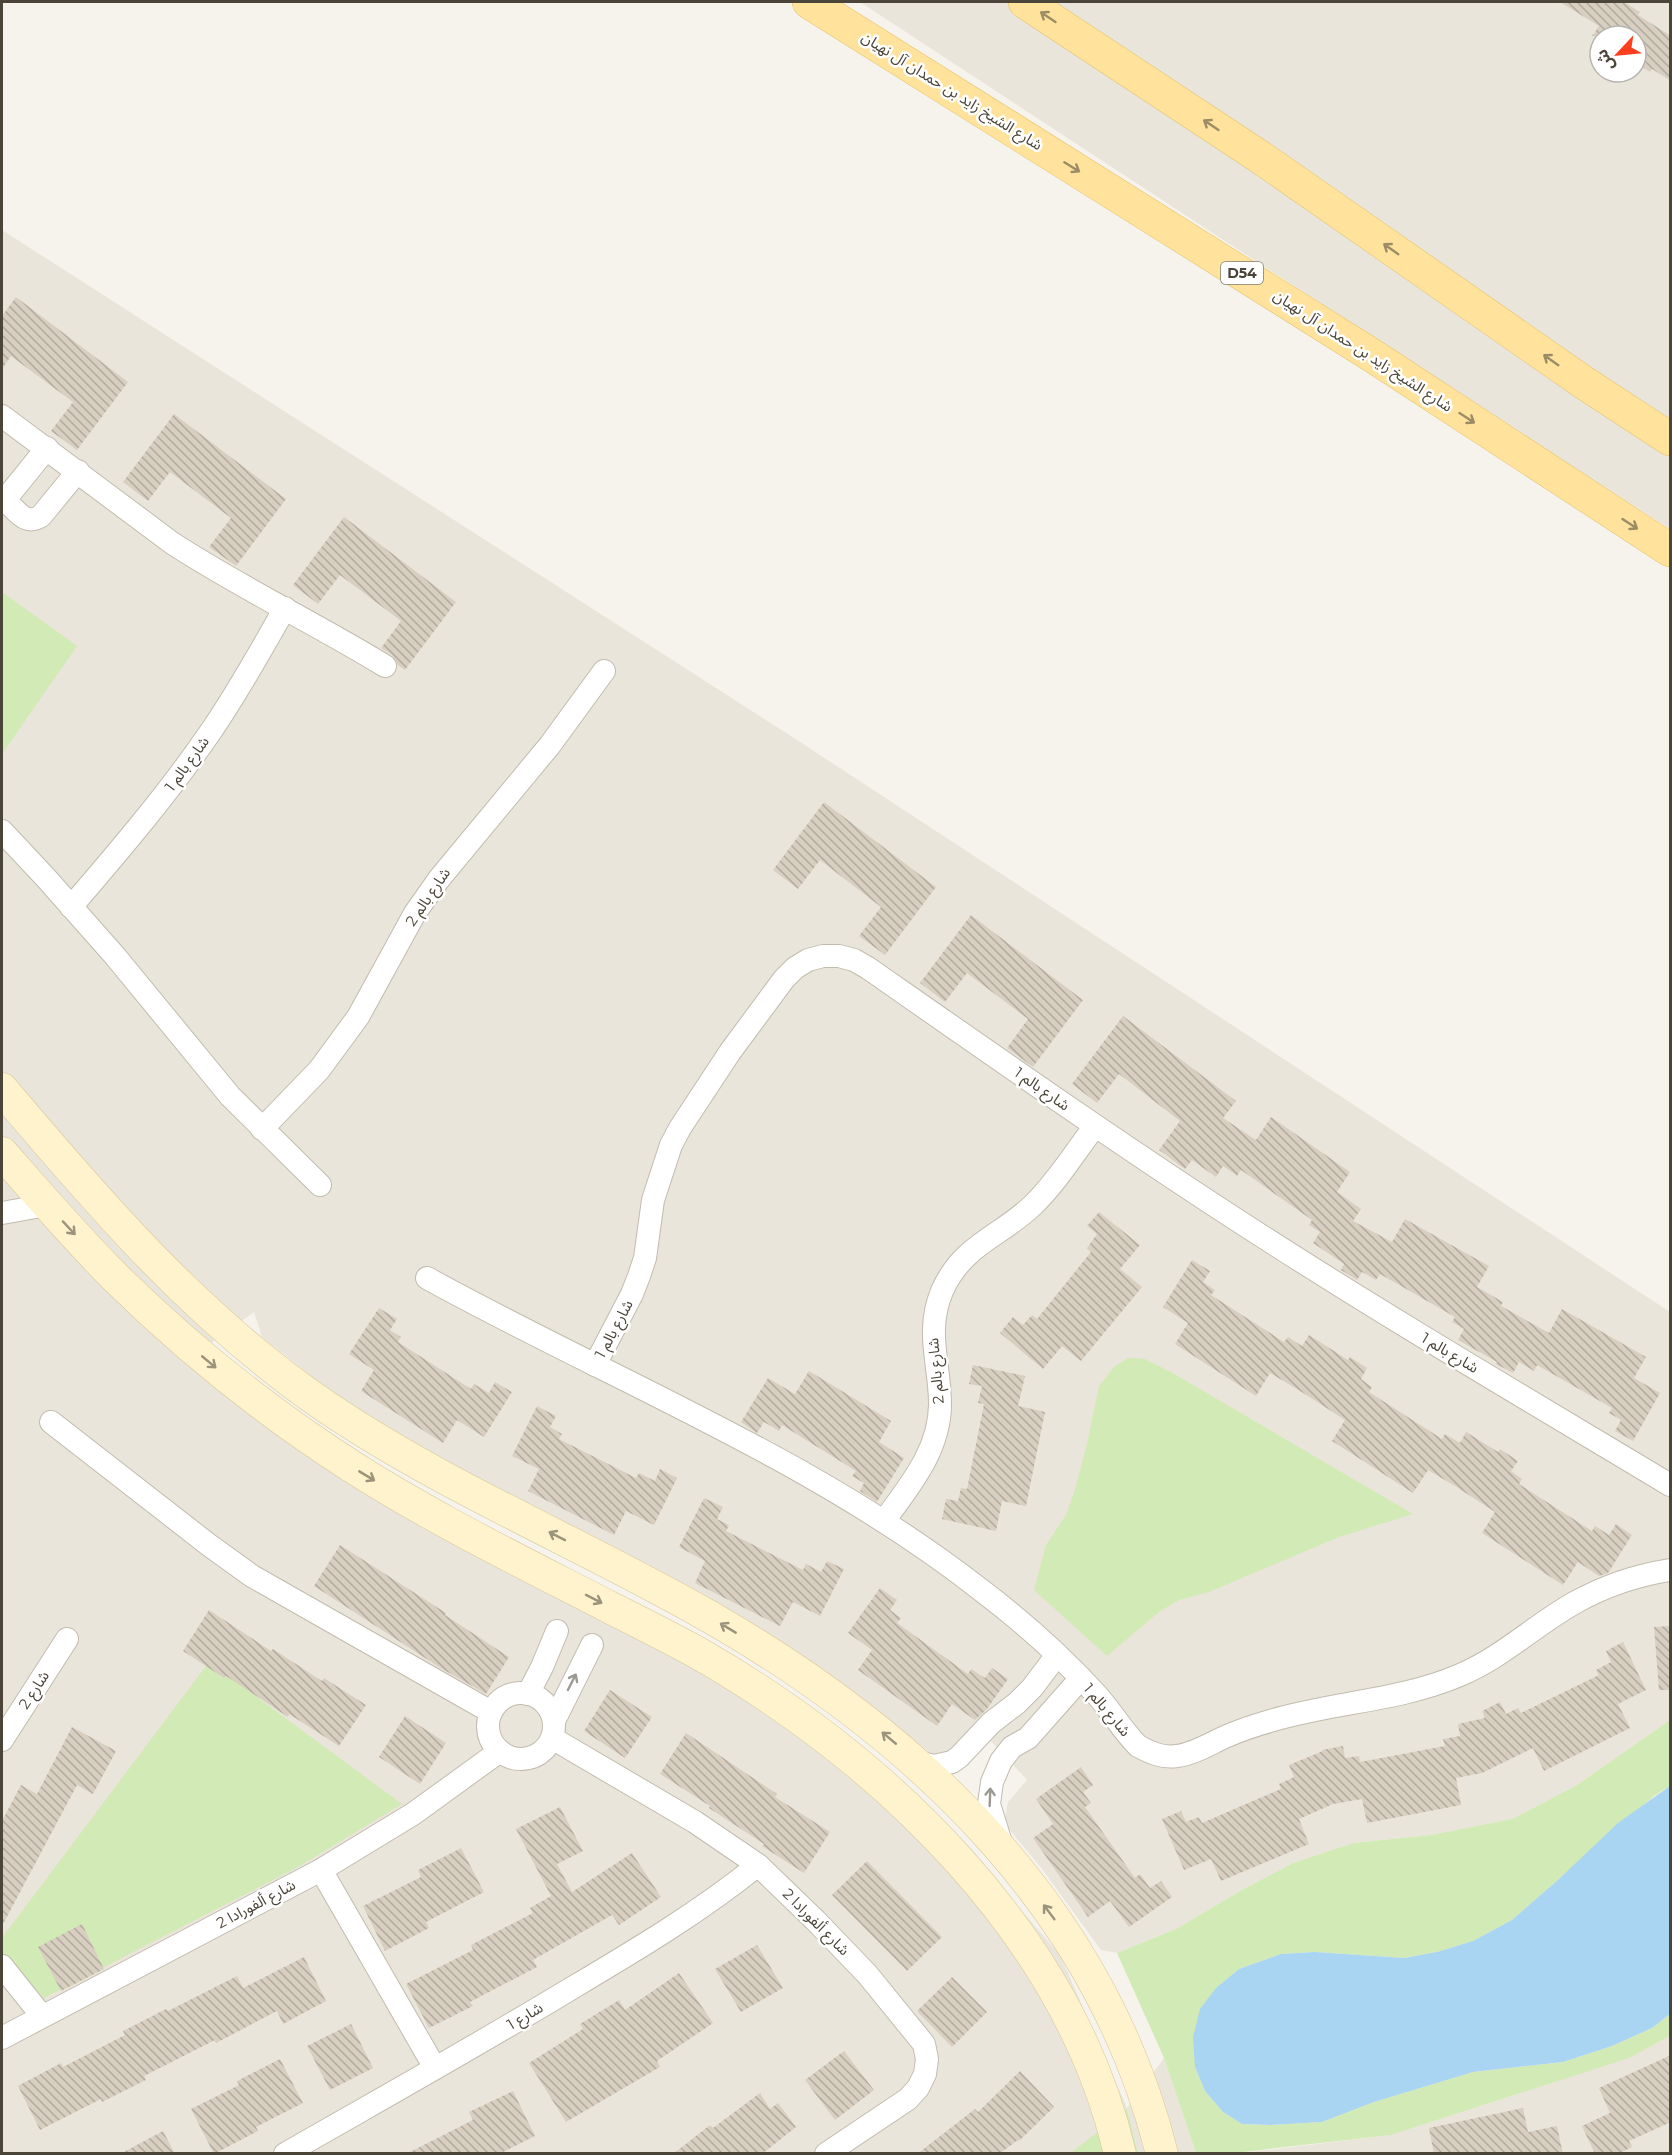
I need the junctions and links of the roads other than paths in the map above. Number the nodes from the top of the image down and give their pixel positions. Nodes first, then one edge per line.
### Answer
1 (809, 2) edge
2 (1025, 2) edge
3 (1583, 382) junction
4 (2, 416) edge
5 (1671, 426) edge
6 (1671, 439) edge
7 (47, 448) junction
8 (78, 471) junction
9 (1671, 550) edge
10 (285, 608) junction
11 (385, 666) dead end
12 (604, 671) dead end
13 (2, 831) edge
14 (71, 907) junction
15 (2, 1089) edge
16 (2, 1102) edge
17 (1095, 1126) junction
18 (262, 1129) junction
19 (53, 1150) junction
20 (2, 1153) edge
21 (320, 1185) dead end
22 (47, 1205) junction
23 (2, 1213) edge
24 (427, 1278) dead end
25 (595, 1365) junction
26 (278, 1415) junction
27 (51, 1422) dead end
28 (358, 1427) junction
29 (1671, 1485) edge
30 (884, 1521) junction
31 (1671, 1570) edge
32 (557, 1631) dead end
33 (67, 1639) dead end
34 (592, 1645) dead end
35 (1057, 1655) junction
36 (1081, 1678) junction
37 (528, 1694) junction
38 (491, 1712) junction
39 (1003, 1715) junction
40 (553, 1730) junction
41 (1028, 1738) junction
42 (2, 1740) edge
43 (973, 1744) junction
44 (500, 1751) junction
45 (917, 1762) junction
46 (997, 1769) junction
47 (1005, 1853) junction
48 (758, 1865) junction
49 (321, 1870) junction
50 (1029, 1950) junction
51 (2, 1966) edge
52 (42, 2016) junction
53 (2, 2038) edge
54 (435, 2068) junction
55 (1139, 2079) junction
56 (285, 2154) edge
57 (826, 2154) edge
58 (1120, 2154) edge
59 (1162, 2154) edge

1 -> 9 main road, شارع الشيخ زايد بن حمدان آل نهيان / D54
3 -> 2 main road
3 - 5 main road
3 - 6 main road
4 - 7 street
7 - 8 street
7 - 8 street
8 - 10 street
10 - 11 street
10 - 14 street, شارع بالم 1
12 - 18 street, شارع بالم 2
13 - 14 street
14 - 18 street
15 - 19 street
16 - 19 street
17 - 25 street, شارع بالم 1
17 - 29 street, شارع بالم 1
17 - 30 street, شارع بالم 2
18 - 21 street
19 - 28 street
20 - 22 street
22 - 23 street
22 -> 26 street
24 - 25 street, شارع بالم 1
25 - 30 street, شارع بالم 1
26 - 28 street
26 -> 50 street
27 - 38 street
45 -> 28 street
30 - 35 street, شارع بالم 1
31 - 36 street, شارع بالم 1
32 - 37 street
33 - 42 street, شارع 2
40 -> 34 street
35 - 36 street, شارع بالم 1
35 - 39 street
36 - 41 street
37 - 38 street
37 - 40 street
38 - 44 street
39 - 41 street
39 - 43 street
40 - 44 street
40 - 48 street, شارع ألفورادا 2
41 - 46 street
43 - 45 street
43 - 46 street
44 - 49 street, شارع ألفورادا 2
45 - 47 street
47 -> 46 street
55 -> 47 street
48 - 54 street, شارع 1
48 - 57 street, شارع ألفورادا 2
49 - 52 street, شارع ألفورادا 2
49 - 54 street
50 - 55 street
50 - 58 street
51 - 52 street
52 - 53 street, شارع ألفورادا 2
54 - 56 street, شارع 1
55 - 59 street

